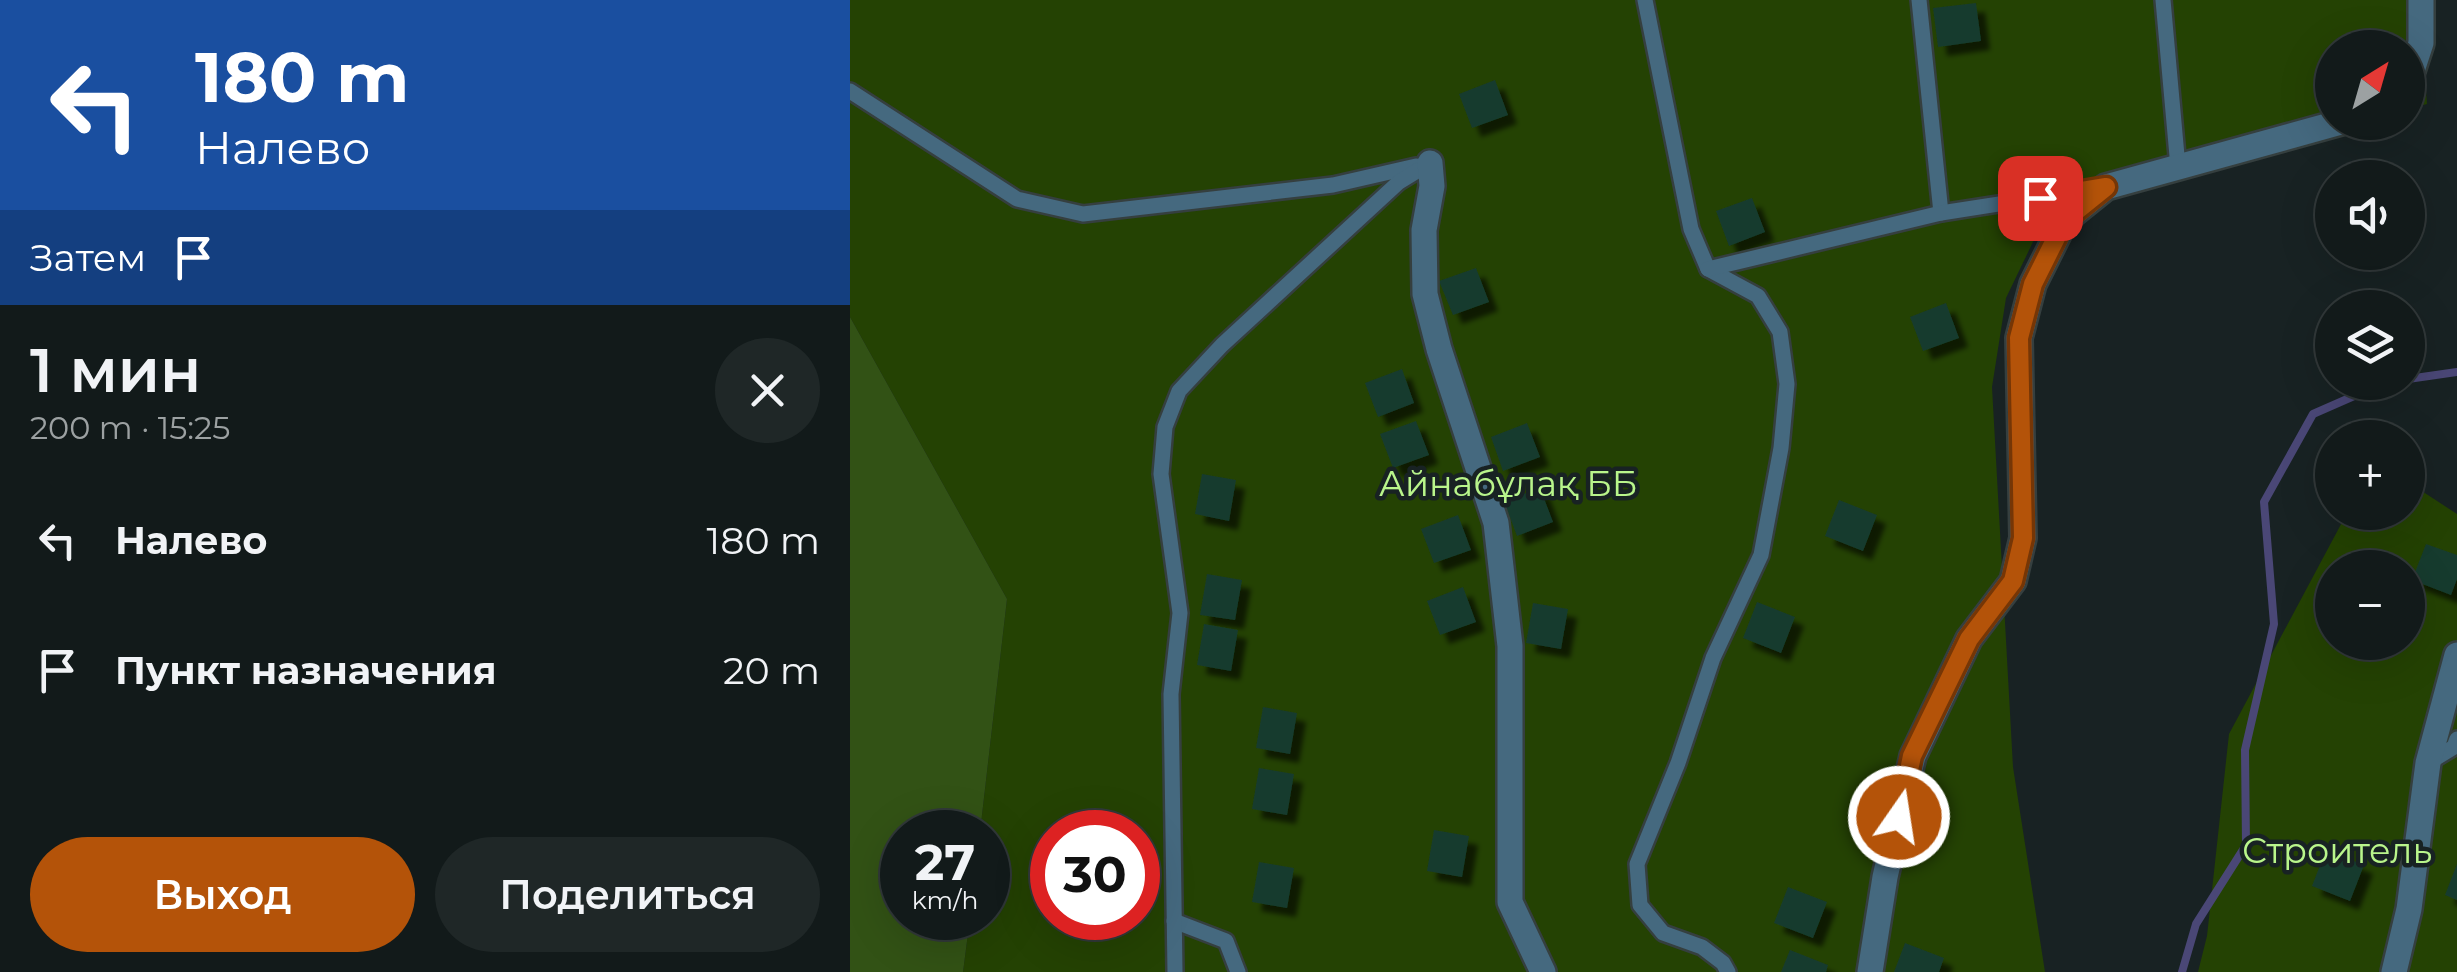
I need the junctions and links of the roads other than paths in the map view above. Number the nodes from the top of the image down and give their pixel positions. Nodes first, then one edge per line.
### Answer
1 (1645, 0) edge
2 (1920, 0) edge
3 (2163, 0) edge
4 (2422, 0) edge
5 (2421, 30) edge
6 (850, 92) edge
7 (2315, 129) edge
8 (1430, 163) junction
9 (2178, 167) junction
10 (2106, 187) junction
11 (1941, 213) junction
12 (1708, 268) junction
13 (2457, 655) edge
14 (2457, 739) edge
15 (2428, 763) junction
16 (1174, 921) junction
17 (1175, 972) edge
18 (1238, 972) edge
19 (1543, 972) edge
20 (1728, 972) edge
21 (1870, 972) edge
22 (2394, 972) edge

1 - 12 lane
2 - 11 lane
3 - 9 lane
4 - 5 street
6 - 8 lane
7 - 9 street
8 - 16 lane
8 - 19 street
9 - 10 street
10 - 11 lane
10 - 21 street
11 - 12 lane
12 - 20 lane
13 - 15 street
14 - 15 lane
15 - 22 street
16 - 17 lane
16 - 18 lane

